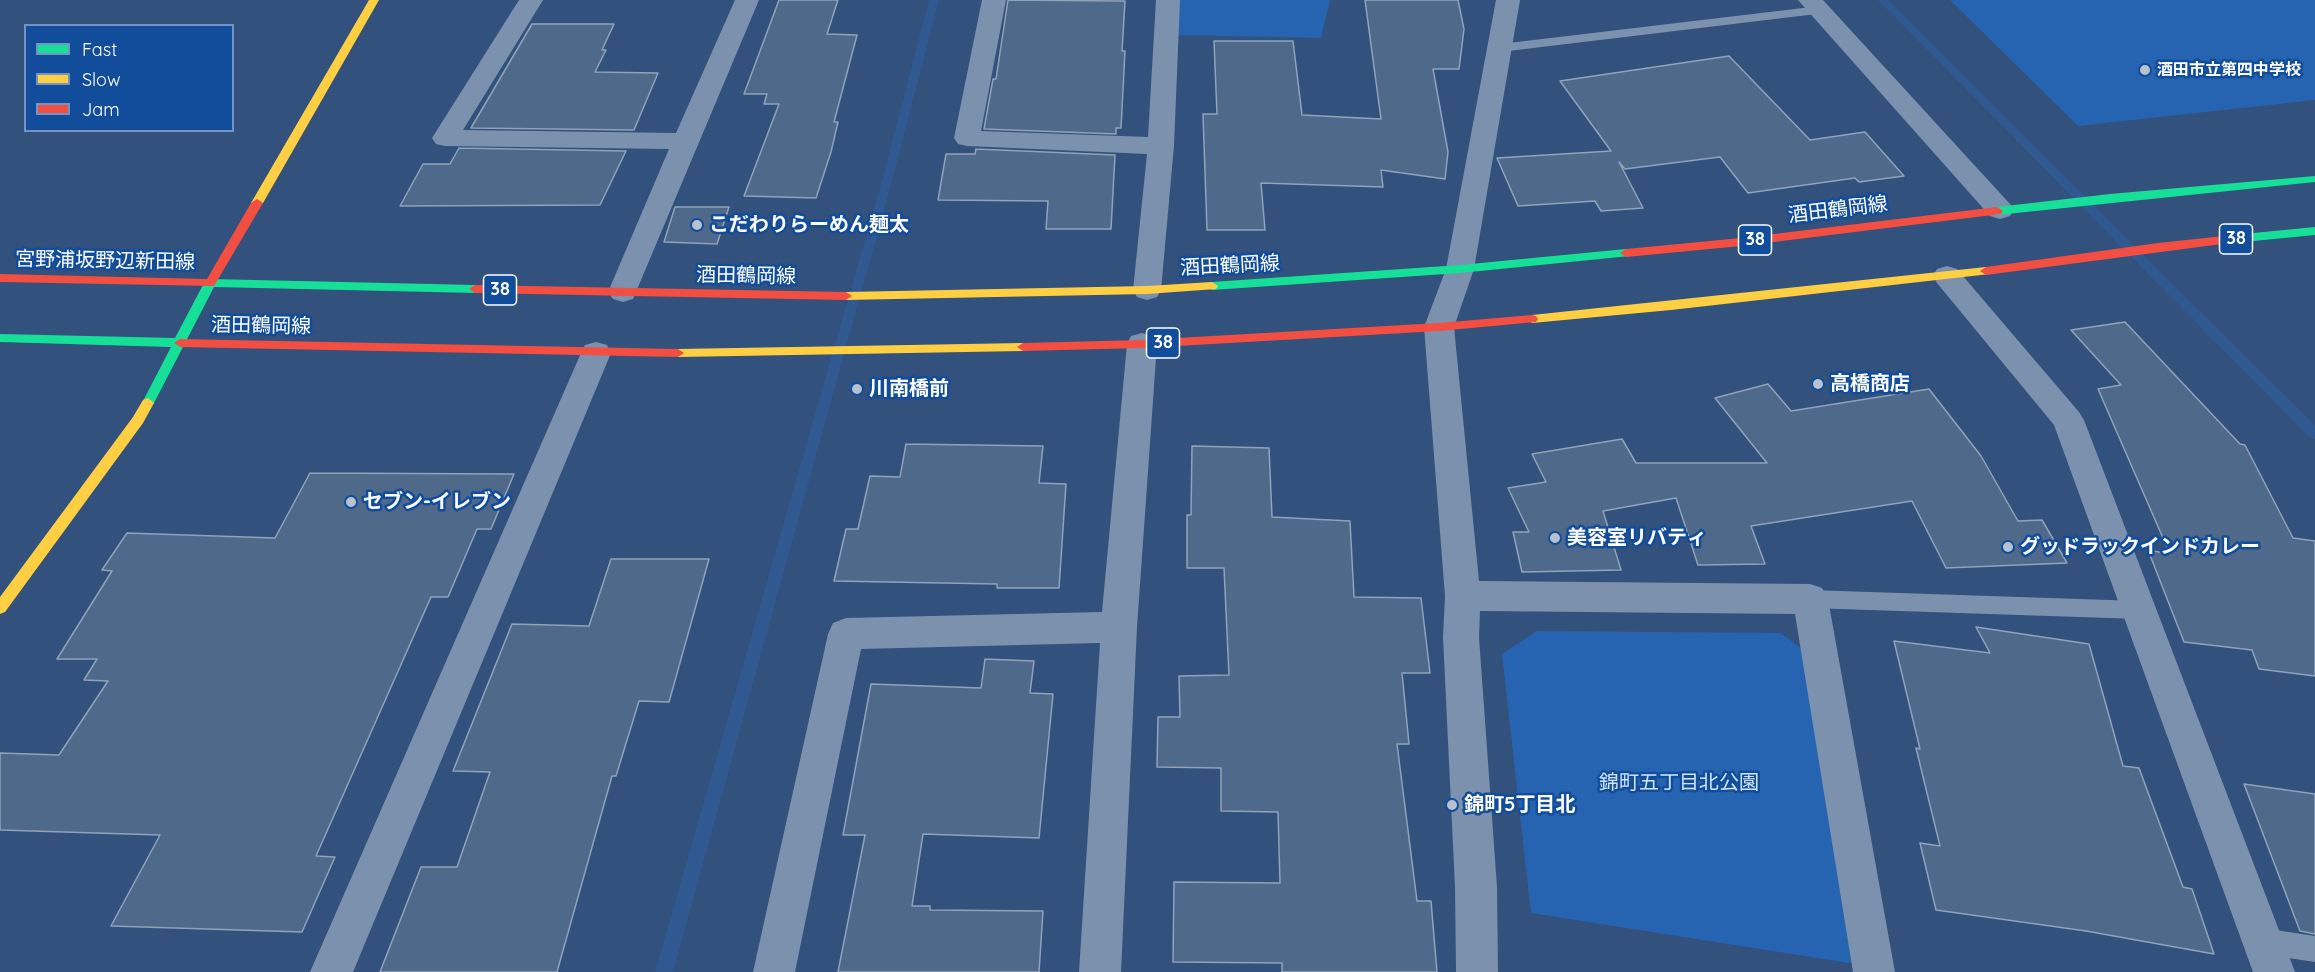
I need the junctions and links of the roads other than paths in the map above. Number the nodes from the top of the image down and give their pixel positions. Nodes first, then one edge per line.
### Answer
1 (374, 0) edge
2 (531, 0) edge
3 (747, 0) edge
4 (994, 0) edge
5 (1168, 0) edge
6 (1508, 0) edge
7 (1815, 5) edge
8 (1500, 48) junction
9 (685, 141) junction
10 (1161, 146) junction
11 (2315, 179) edge
12 (2000, 210) junction
13 (2315, 231) edge
14 (1460, 269) junction
15 (1947, 276) junction
16 (0, 278) edge
17 (210, 283) junction
18 (1147, 290) junction
19 (623, 292) junction
20 (1439, 327) junction
21 (0, 338) edge
22 (180, 343) junction
23 (1142, 344) junction
24 (596, 353) junction
25 (1462, 596) junction
26 (1810, 599) junction
27 (0, 608) edge
28 (2139, 610) junction
29 (1119, 627) junction
30 (2315, 950) edge
31 (2268, 956) edge
32 (331, 972) edge
33 (774, 972) edge
34 (1100, 972) edge
35 (1477, 972) edge
36 (1874, 972) edge

1 - 17 main road
2 - 9 street
3 - 9 street
4 - 10 street
5 - 10 street
6 - 8 street
7 - 8 lane
7 - 12 street
8 - 14 street
9 - 19 street
10 - 18 street
11 - 12 main road, 酒田鶴岡線 / 38
12 - 14 main road, 酒田鶴岡線 / 38
13 - 15 main road, 酒田鶴岡線 / 38
14 - 18 main road, 酒田鶴岡線 / 38
14 - 20 street
15 - 20 main road, 酒田鶴岡線 / 38
15 - 28 street
16 - 17 main road, 宮野浦坂野辺新田線
17 - 19 main road, 酒田鶴岡線 / 38
17 - 22 main road, 酒田鶴岡線
18 - 19 main road, 酒田鶴岡線 / 38
20 - 23 main road, 酒田鶴岡線 / 38
20 - 25 street
21 - 22 main road
22 - 24 main road, 酒田鶴岡線 / 38
22 - 27 main road, 酒田鶴岡線
23 - 24 main road, 酒田鶴岡線 / 38
23 - 29 street
24 - 32 street
25 - 26 street
25 - 35 street
26 - 28 lane
26 - 36 street
28 - 31 street
29 - 33 street
29 - 34 street
30 - 31 lane

